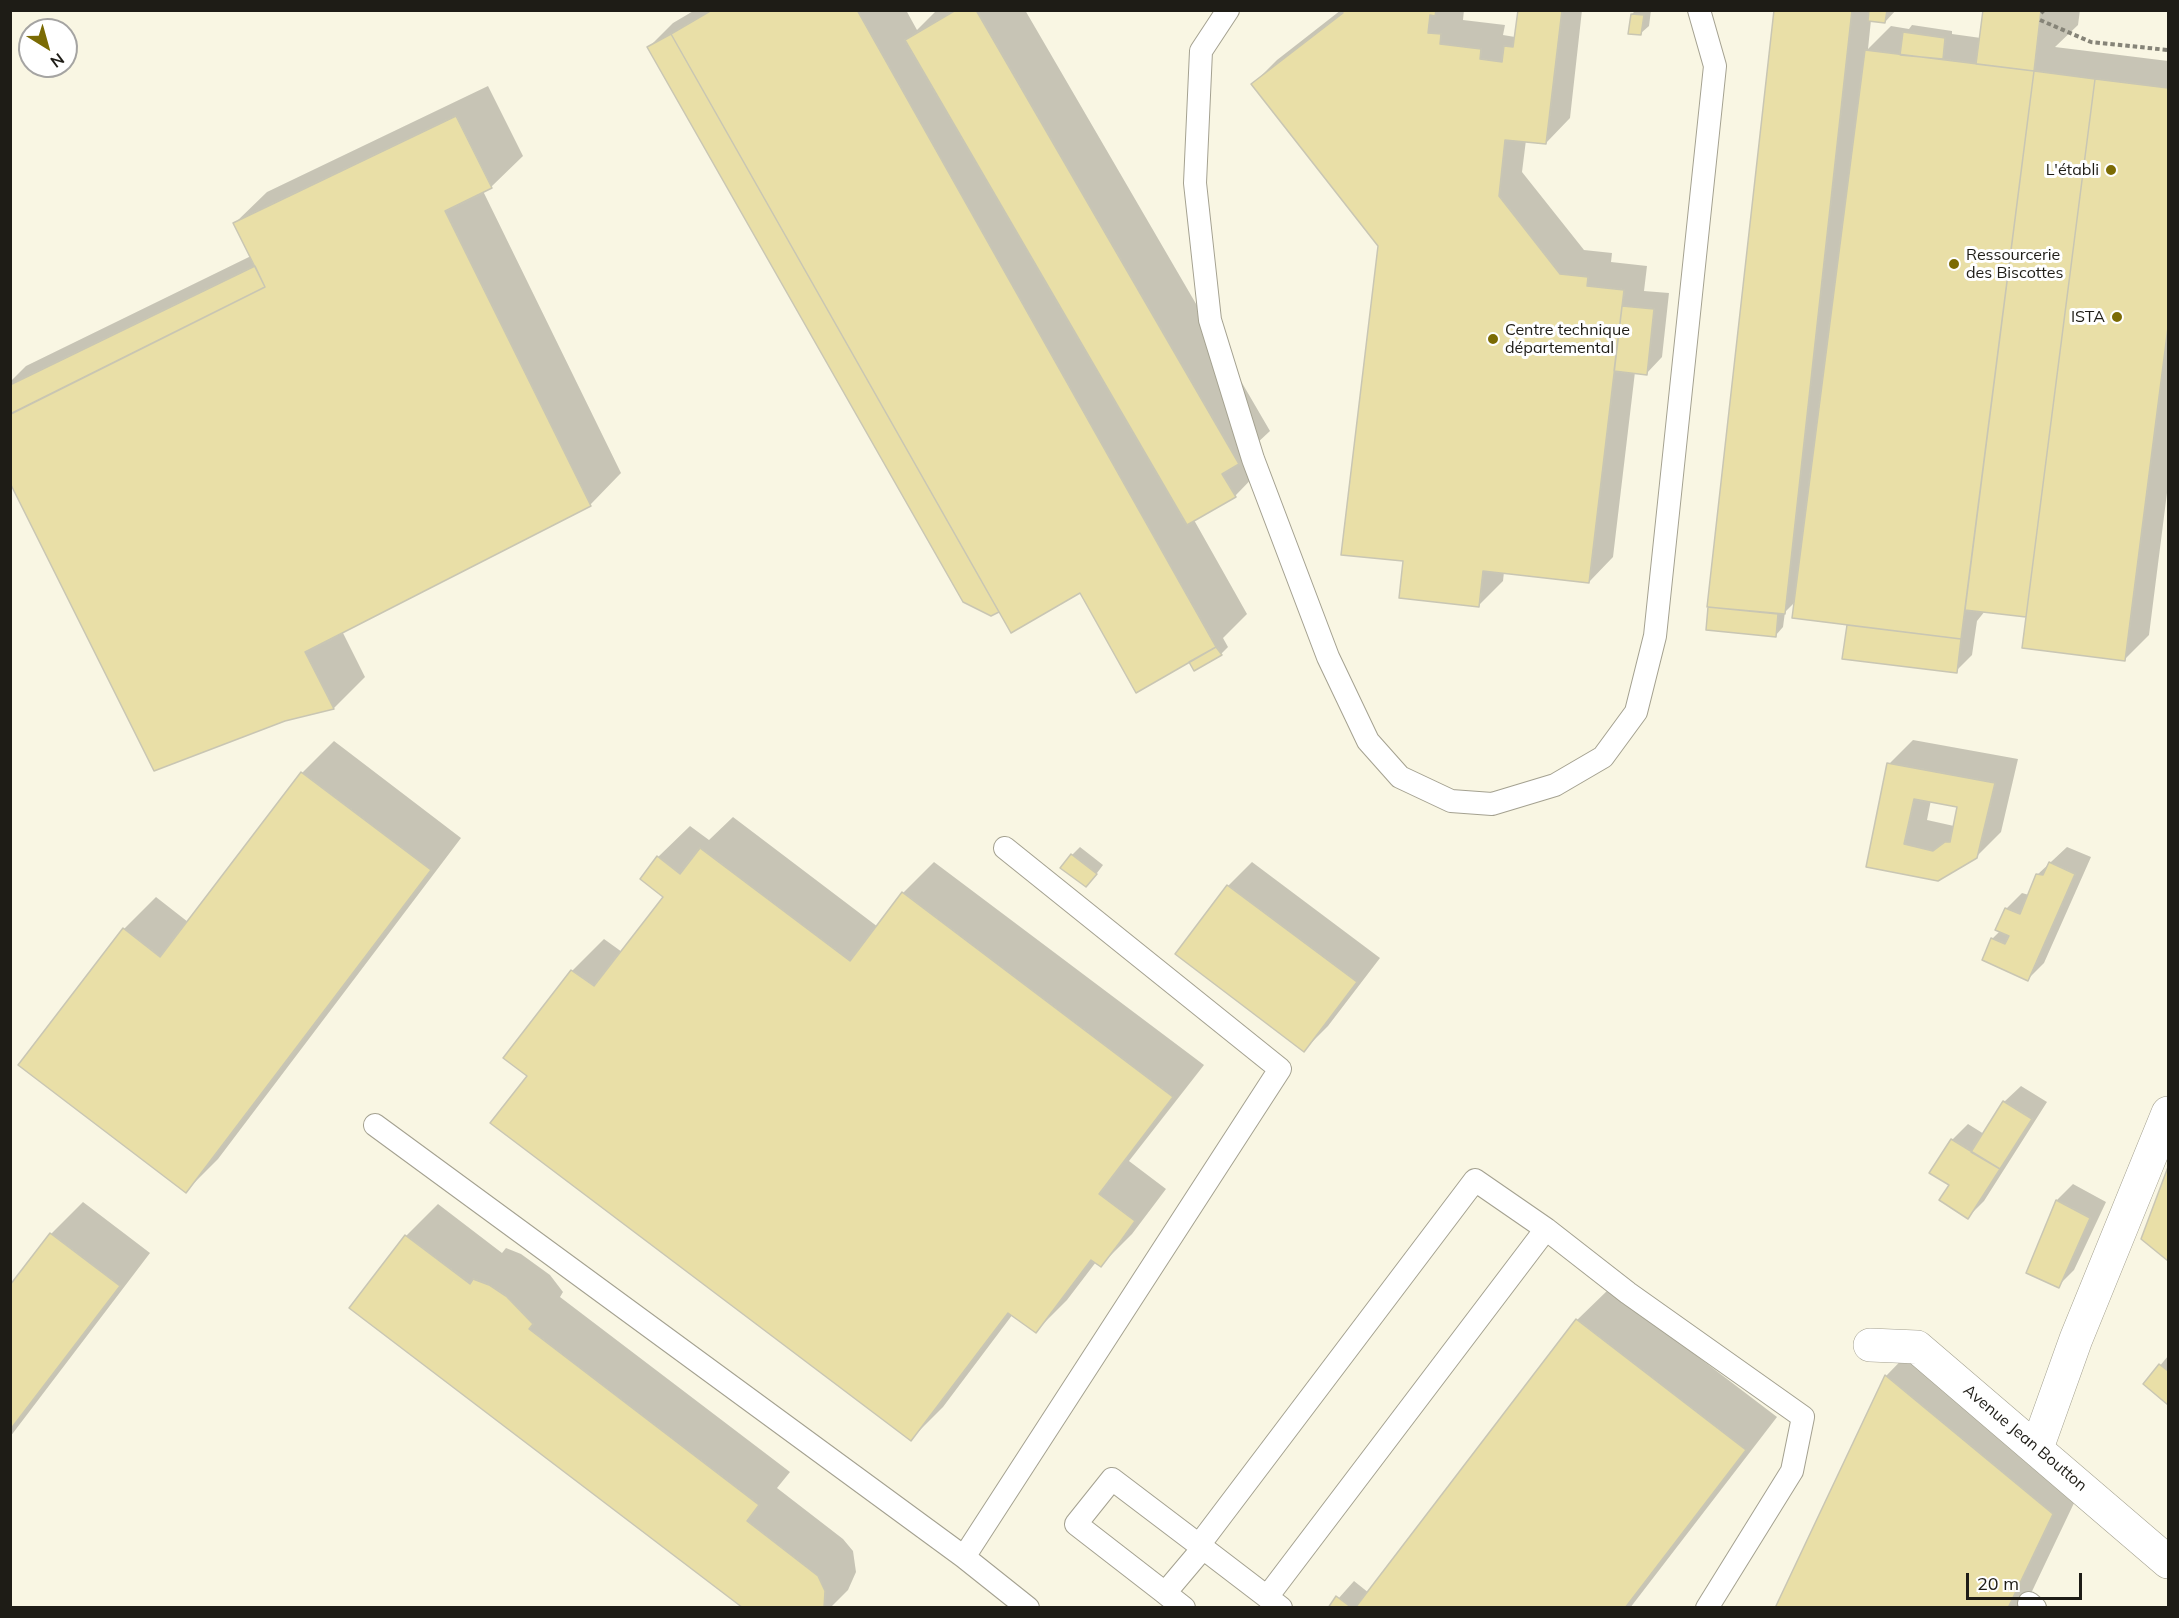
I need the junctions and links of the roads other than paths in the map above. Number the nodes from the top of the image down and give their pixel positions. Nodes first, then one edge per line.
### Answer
1 (1228, 10) edge
2 (1699, 10) edge
3 (1005, 848) dead end
4 (2169, 1113) edge
5 (375, 1125) dead end
6 (1546, 1229) junction
7 (1870, 1345) dead end
8 (2037, 1448) junction
9 (1201, 1546) junction
10 (964, 1557) junction
11 (2169, 1562) edge
12 (1165, 1593) junction
13 (1274, 1602) edge
14 (1029, 1608) edge
15 (1184, 1608) edge
16 (1707, 1608) edge

1 - 2 lane
3 - 10 lane
4 - 8 street
5 - 10 lane
6 - 9 lane
6 - 13 lane
6 - 16 lane
7 - 8 street, Avenue Jean Boutton
8 - 11 street, Avenue Jean Boutton
9 - 12 lane
9 - 12 lane
9 - 13 lane
10 - 14 lane
12 - 15 lane

